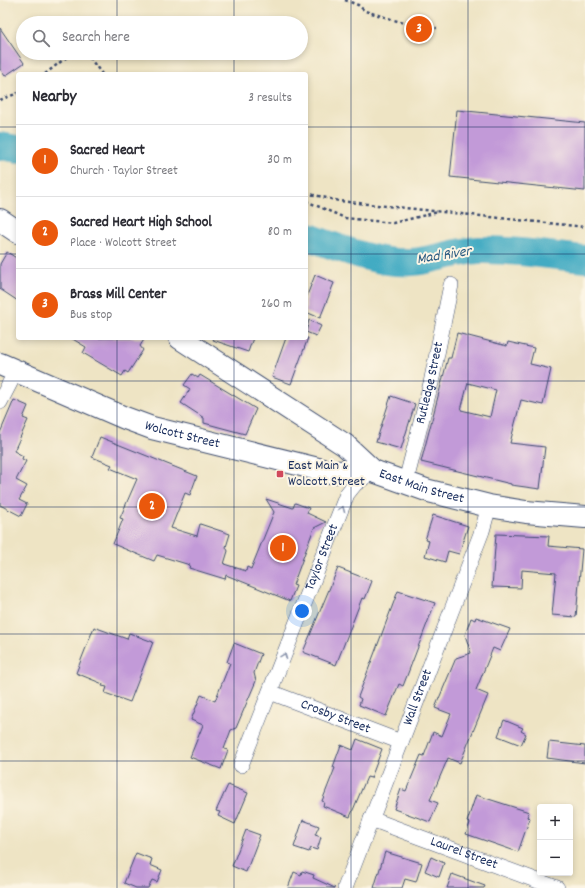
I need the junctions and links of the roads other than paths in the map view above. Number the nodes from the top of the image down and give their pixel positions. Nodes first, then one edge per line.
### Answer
1 (0, 220) edge
2 (16, 231) edge
3 (451, 285) dead end
4 (183, 340) edge
5 (8, 367) edge
6 (0, 402) edge
7 (373, 471) junction
8 (406, 481) junction
9 (489, 506) junction
10 (585, 517) edge
11 (270, 692) junction
12 (401, 742) junction
13 (241, 765) dead end
14 (371, 819) junction
15 (345, 888) edge
16 (557, 888) edge

1 - 2 main road
3 - 8 street, Rutledge Street
4 - 7 main road, East Main Street
5 - 6 street
5 - 7 main road, Wolcott Street
7 - 8 main road, East Main Street
11 -> 7 street, Taylor Street
8 - 9 main road, East Main Street
9 - 10 main road, East Main Street
9 - 12 street, Wall Street
11 - 12 street, Crosby Street
11 - 13 street, Taylor Street
12 - 14 street, Wall Street
14 - 15 street, Wall Street
14 - 16 street, Laurel Street

